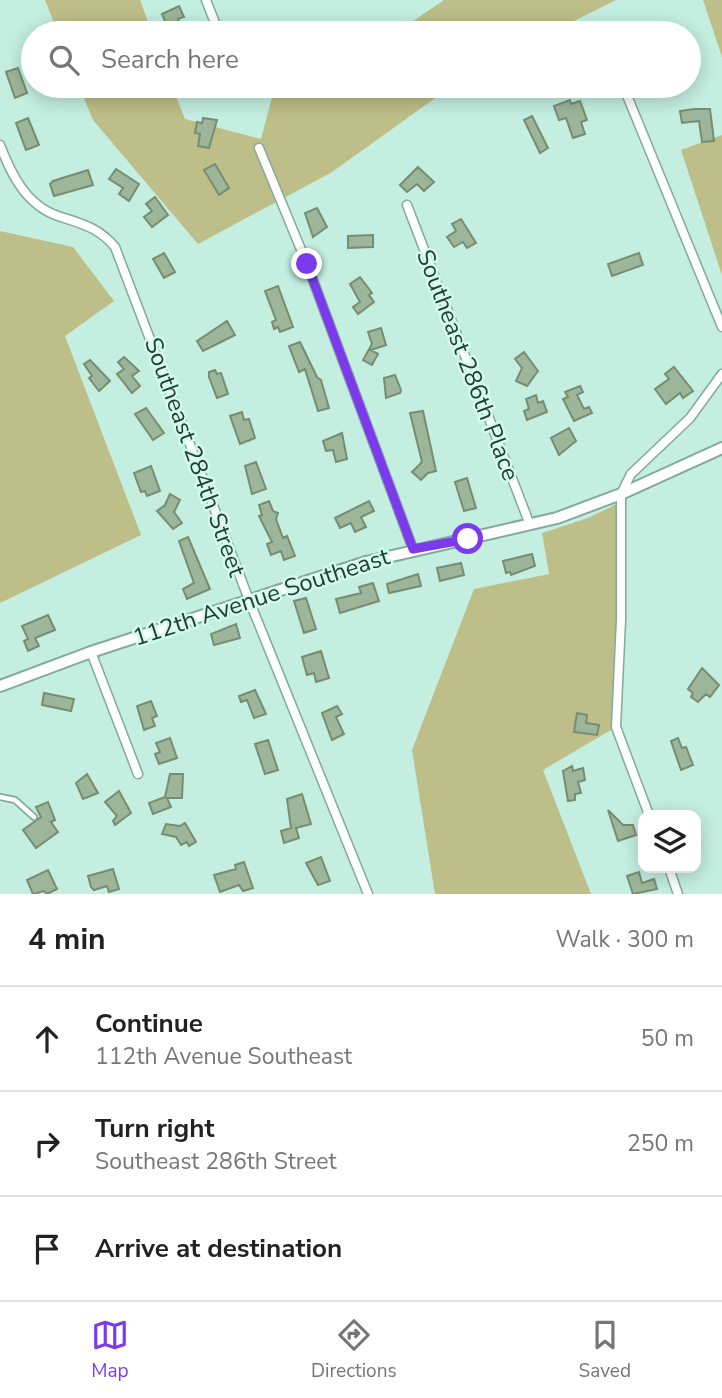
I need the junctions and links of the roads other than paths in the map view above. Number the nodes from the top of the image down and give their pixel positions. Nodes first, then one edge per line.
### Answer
1 (206, 0) edge
2 (214, 21) edge
3 (628, 98) edge
4 (0, 145) edge
5 (259, 148) dead end
6 (407, 205) dead end
7 (722, 327) edge
8 (722, 374) edge
9 (722, 448) edge
10 (621, 494) junction
11 (530, 525) junction
12 (413, 549) junction
13 (248, 600) junction
14 (91, 652) junction
15 (0, 686) edge
16 (138, 774) dead end
17 (0, 796) edge
18 (647, 810) edge
19 (34, 817) dead end
20 (671, 873) edge
21 (368, 894) edge
22 (678, 894) edge

1 - 2 street
3 - 7 street
4 - 13 street, Southeast 284th Street
5 - 12 street
6 - 11 street, Southeast 286th Place
8 - 10 street
9 - 10 street, 112th Avenue Southeast
10 - 11 street, 112th Avenue Southeast
10 - 18 street
11 - 12 street, 112th Avenue Southeast
12 - 13 street, 112th Avenue Southeast
13 - 14 street, 112th Avenue Southeast
13 - 21 street, Southeast 284th Street
14 - 15 street, 112th Avenue Southeast
14 - 16 street
17 - 19 lane
20 - 22 street

